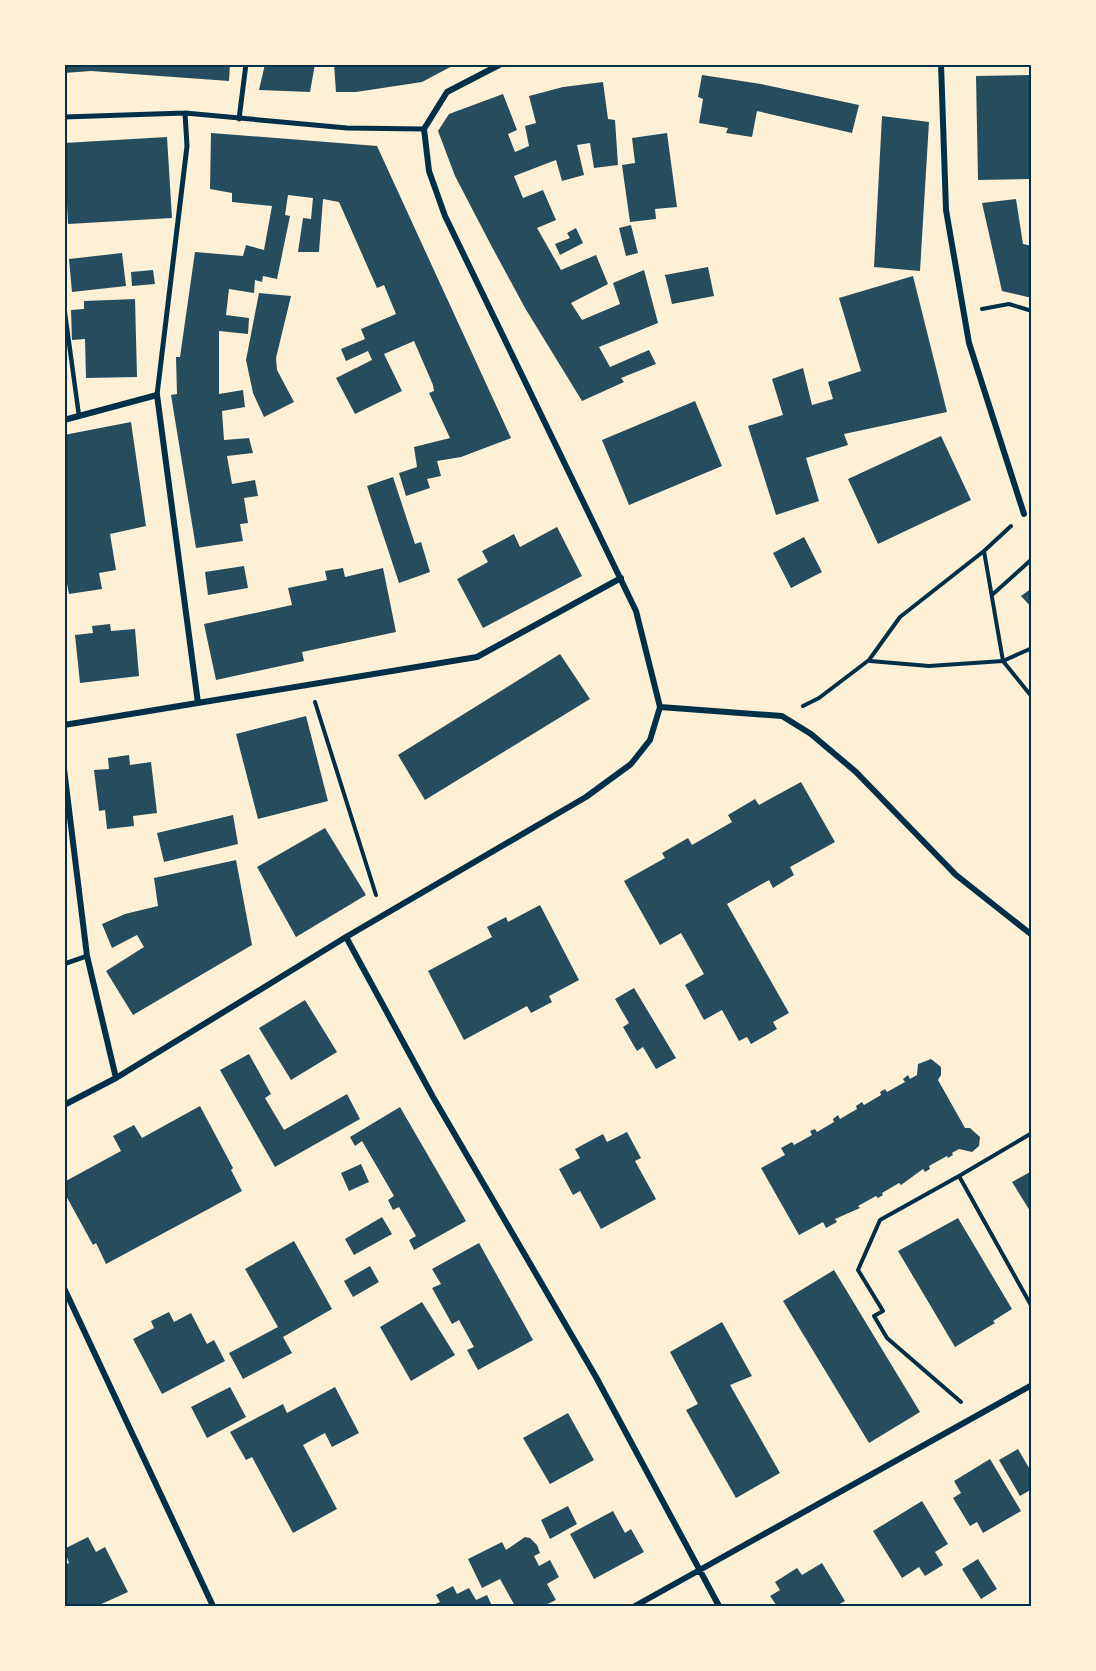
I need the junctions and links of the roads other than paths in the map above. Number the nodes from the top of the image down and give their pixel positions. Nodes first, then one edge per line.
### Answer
1 (246, 64) edge
2 (501, 64) edge
3 (941, 64) edge
4 (185, 113) junction
5 (64, 117) edge
6 (239, 119) junction
7 (424, 129) junction
8 (64, 306) edge
9 (157, 395) junction
10 (79, 416) junction
11 (64, 420) edge
12 (1024, 514) road end
13 (621, 578) junction
14 (198, 703) junction
15 (660, 707) junction
16 (64, 725) edge
17 (64, 769) edge
18 (1032, 935) edge
19 (346, 937) junction
20 (87, 956) junction
21 (64, 964) edge
22 (116, 1078) junction
23 (64, 1105) edge
24 (64, 1288) edge
25 (1032, 1385) edge
26 (700, 1571) junction
27 (213, 1606) edge
28 (635, 1606) edge
29 (719, 1606) edge

1 - 6 street
2 - 7 street
3 - 12 street
4 - 5 street
4 - 6 street
4 - 9 street
6 - 7 street
7 - 13 street
8 - 10 lane
9 - 10 street
9 - 14 street
10 - 11 street
13 - 14 street
13 - 15 street
14 - 16 street
15 - 18 street
15 - 19 street
17 - 20 street
19 - 22 street
19 - 26 street
20 - 21 lane
20 - 22 street
22 - 23 street
24 - 27 street
25 - 26 street
26 - 28 street
26 - 29 street

